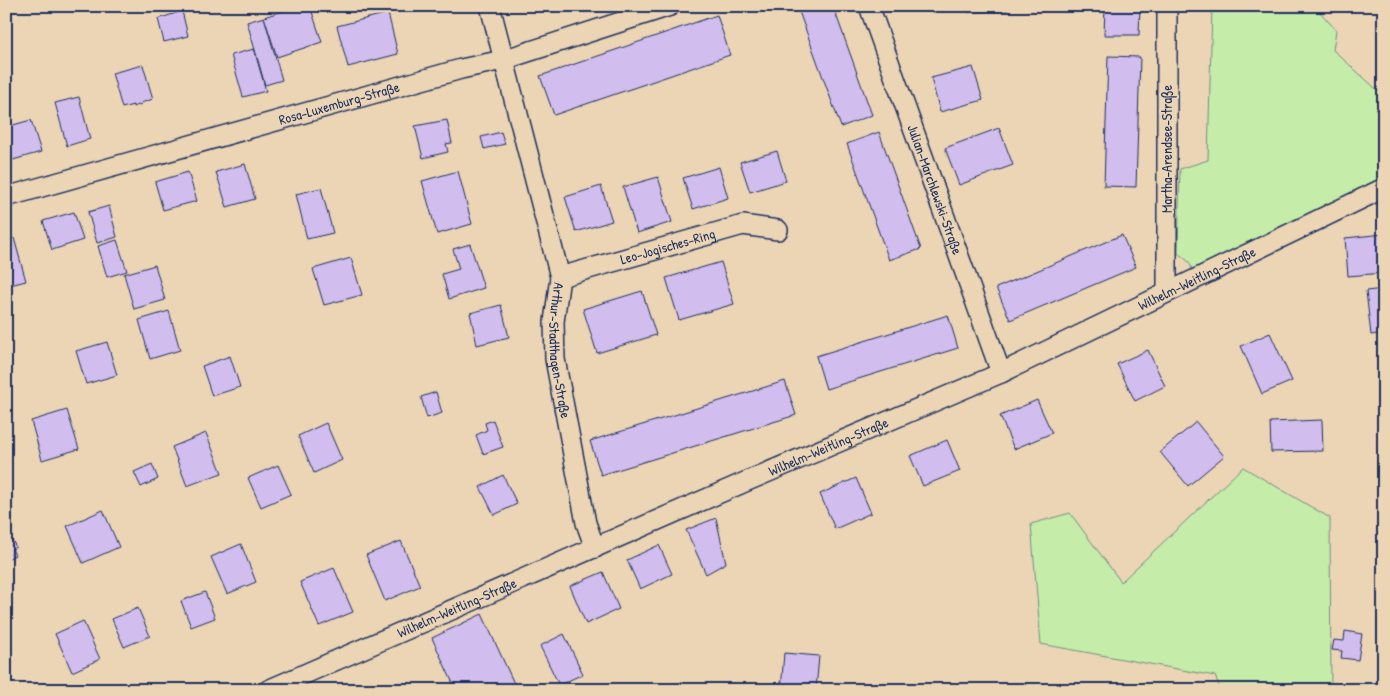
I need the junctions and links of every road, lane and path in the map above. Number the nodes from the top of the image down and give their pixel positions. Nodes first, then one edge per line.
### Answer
1 (490, 6) edge
2 (670, 6) edge
3 (869, 6) edge
4 (1166, 6) edge
5 (503, 60) junction
6 (1384, 188) edge
7 (6, 197) edge
8 (778, 230) dead end
9 (560, 277) junction
10 (1167, 292) junction
11 (1001, 373) junction
12 (595, 548) junction
13 (268, 690) edge

1 - 5 street, Arthur-Stadthagen-Straße
2 - 5 street, Rosa-Luxemburg-Straße
3 - 11 street, Julian-Marchlewski-Straße
4 - 10 street, Martha-Arendsee-Straße
5 - 7 street, Rosa-Luxemburg-Straße
5 - 9 street, Arthur-Stadthagen-Straße
6 - 10 street, Wilhelm-Weitling-Straße
8 - 9 street, Leo-Jogisches-Ring
9 - 12 street, Arthur-Stadthagen-Straße
10 - 11 street, Wilhelm-Weitling-Straße
11 - 12 street, Wilhelm-Weitling-Straße
12 - 13 street, Wilhelm-Weitling-Straße

